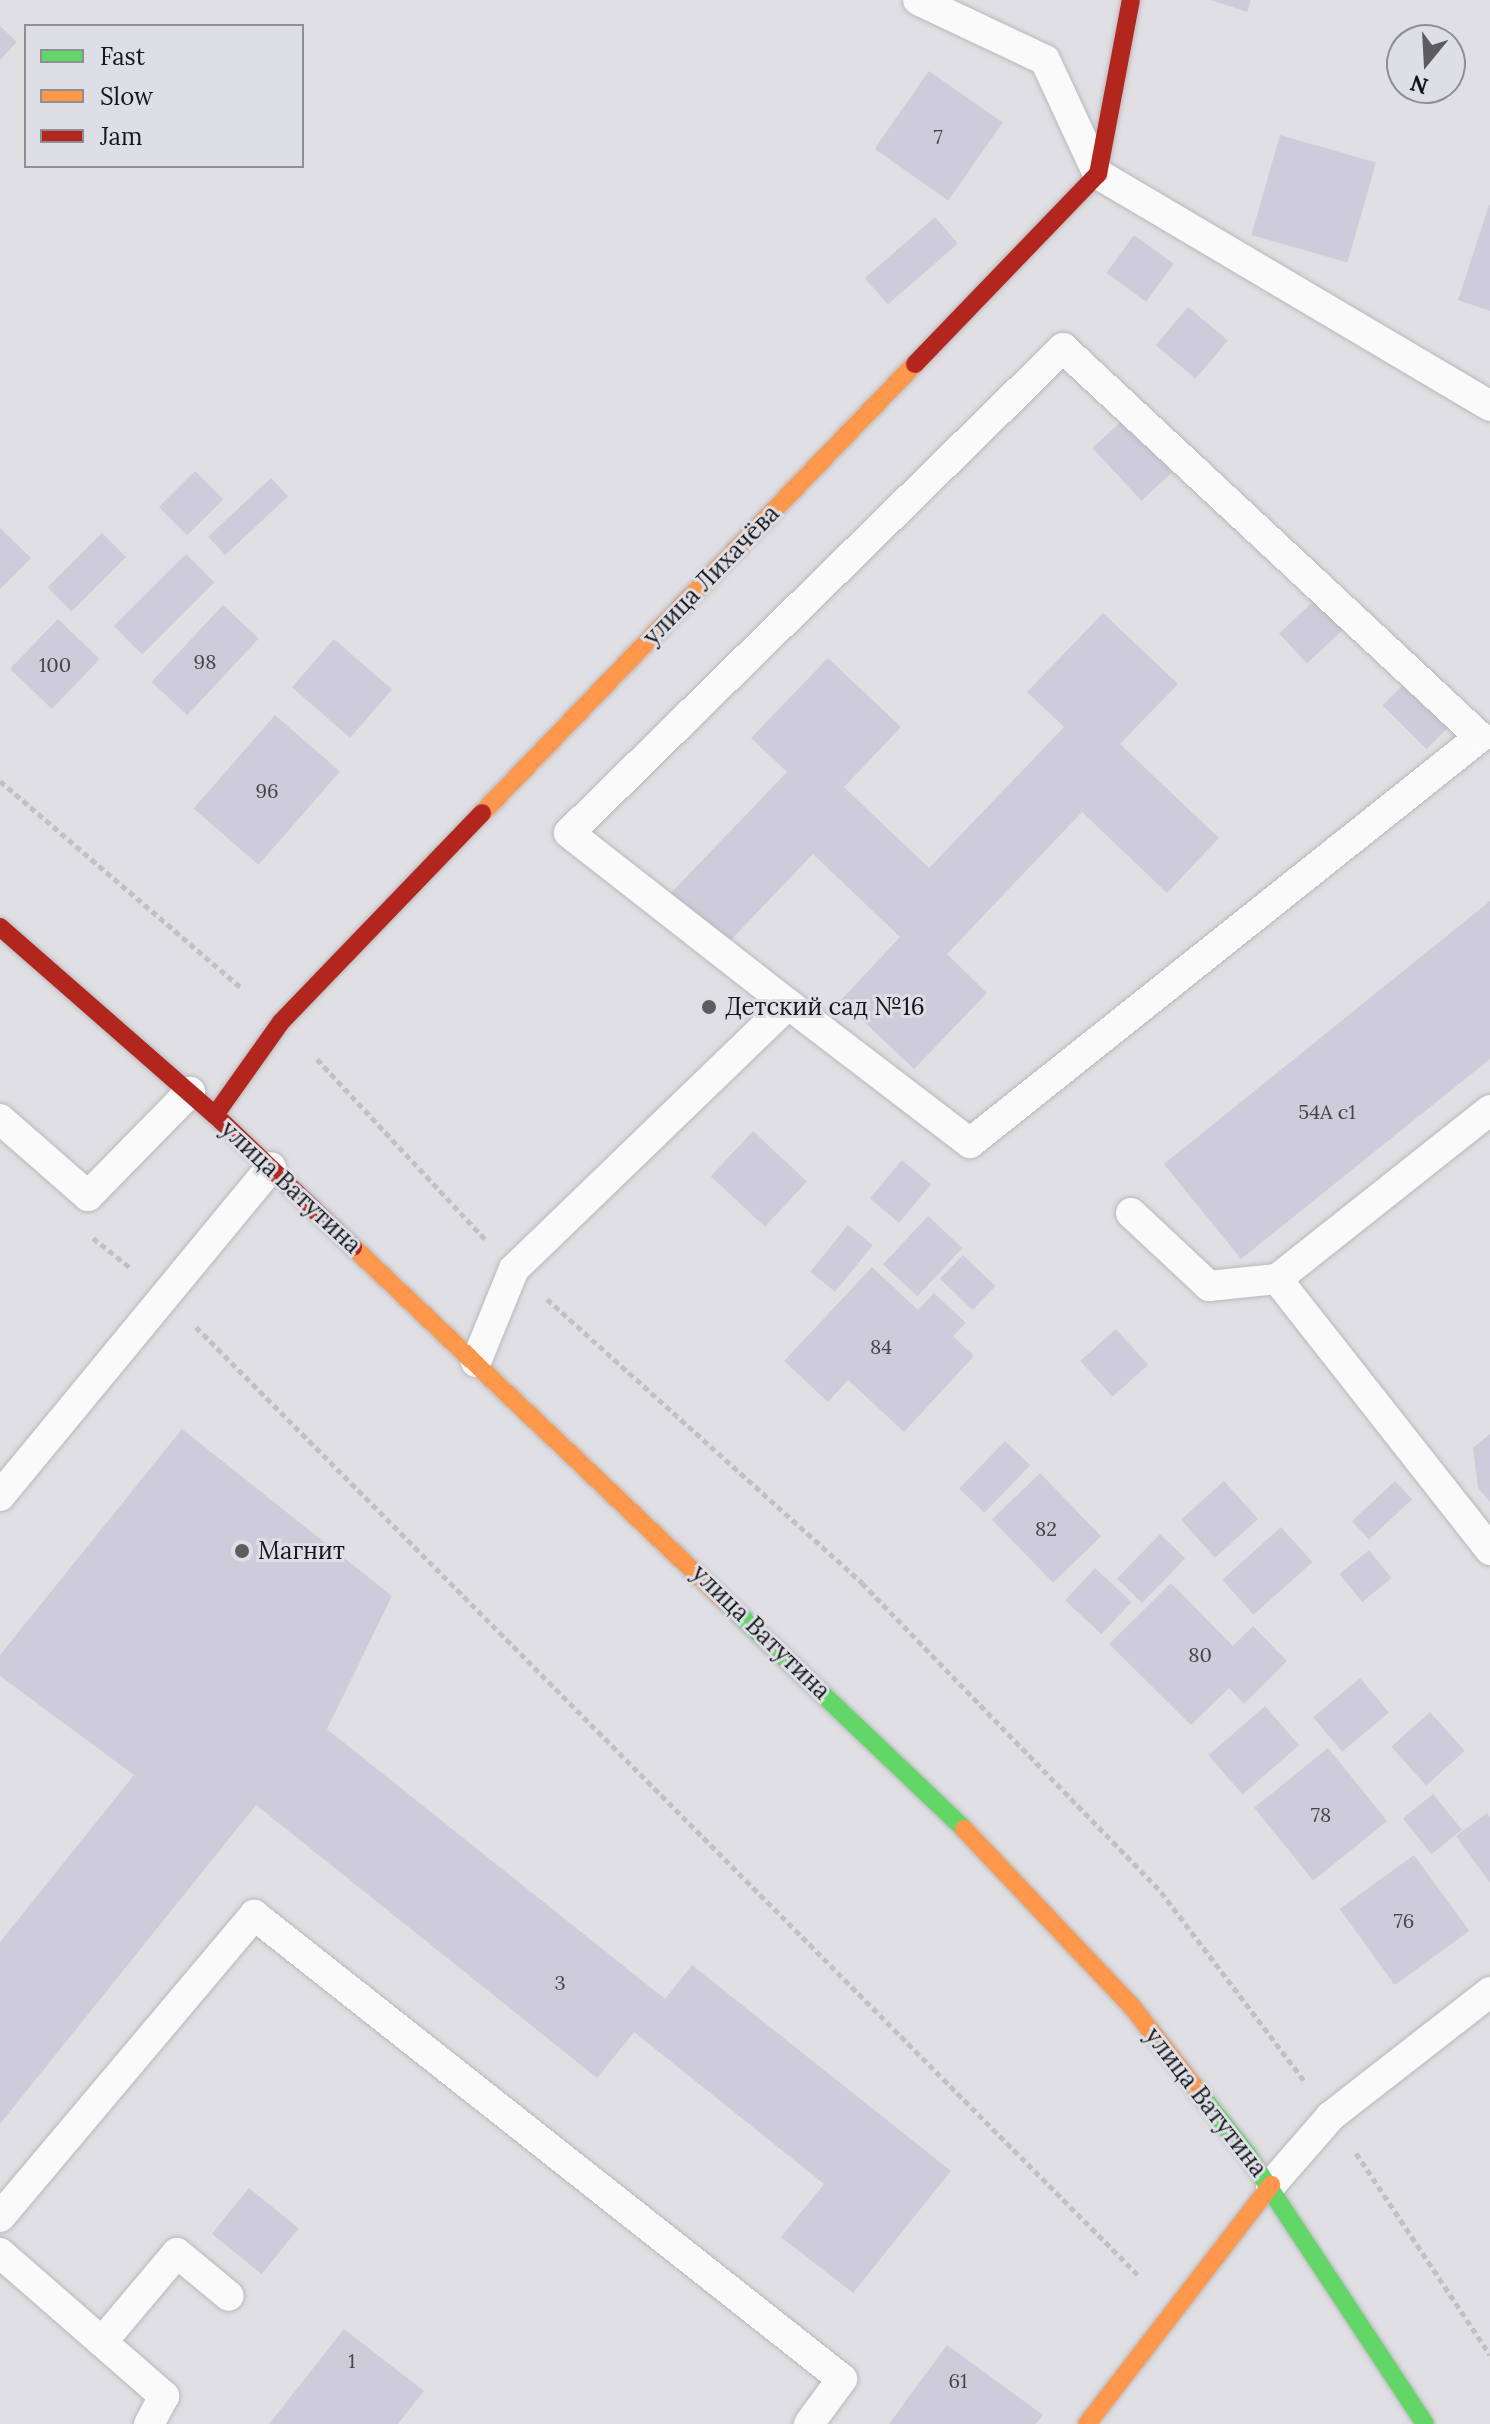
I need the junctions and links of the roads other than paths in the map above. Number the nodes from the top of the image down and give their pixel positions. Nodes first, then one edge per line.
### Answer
1 (918, 0) edge
2 (1131, 0) edge
3 (1098, 174) junction
4 (1490, 406) edge
5 (0, 927) edge
6 (788, 1004) junction
7 (190, 1092) junction
8 (1490, 1110) edge
9 (215, 1115) junction
10 (0, 1119) edge
11 (271, 1167) junction
12 (1131, 1213) dead end
13 (1277, 1279) junction
14 (476, 1362) junction
15 (0, 1496) edge
16 (1490, 1550) edge
17 (1490, 1992) edge
18 (1271, 2185) junction
19 (0, 2217) edge
20 (0, 2253) edge
21 (229, 2296) dead end
22 (102, 2342) junction
23 (149, 2424) edge
24 (809, 2424) edge
25 (1087, 2424) edge
26 (1425, 2424) edge

1 - 3 lane
2 - 3 main road
3 - 4 lane
3 - 9 main road, улица Лихачёва
5 - 7 main road, улица Ватутина
6 - 6 lane
6 - 14 lane
7 - 9 main road, улица Ватутина
7 - 10 lane
8 - 13 lane
9 - 11 main road, улица Ватутина
11 - 14 main road, улица Ватутина
11 - 15 lane
12 - 13 lane
13 - 16 lane
14 - 18 main road, улица Ватутина
17 - 18 lane
18 - 25 main road
18 - 26 main road, улица Ватутина
19 - 24 lane
20 - 22 lane
21 - 22 lane
22 - 23 lane

